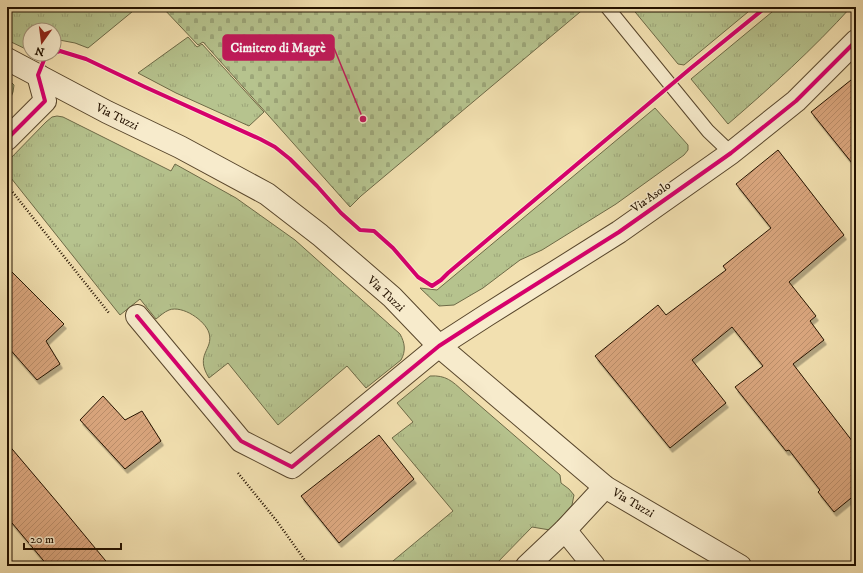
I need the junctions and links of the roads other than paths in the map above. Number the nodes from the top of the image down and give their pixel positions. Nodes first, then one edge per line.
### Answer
1 (607, 7) edge
2 (856, 41) edge
3 (7, 59) edge
4 (38, 75) junction
5 (7, 139) edge
6 (731, 153) junction
7 (138, 316) dead end
8 (439, 346) junction
9 (605, 486) junction
10 (565, 530) junction
11 (527, 566) edge
12 (594, 566) edge
13 (740, 566) edge

1 - 6 lane
2 - 6 street, Via Asolo
3 - 4 street, Via Tuzzi
4 - 5 street
4 - 8 street, Via Tuzzi
6 - 8 street, Via Asolo
7 - 8 street, Via Asolo
8 - 9 street, Via Tuzzi
9 - 10 street
9 - 13 street, Via Tuzzi
10 - 11 street
10 - 12 street

